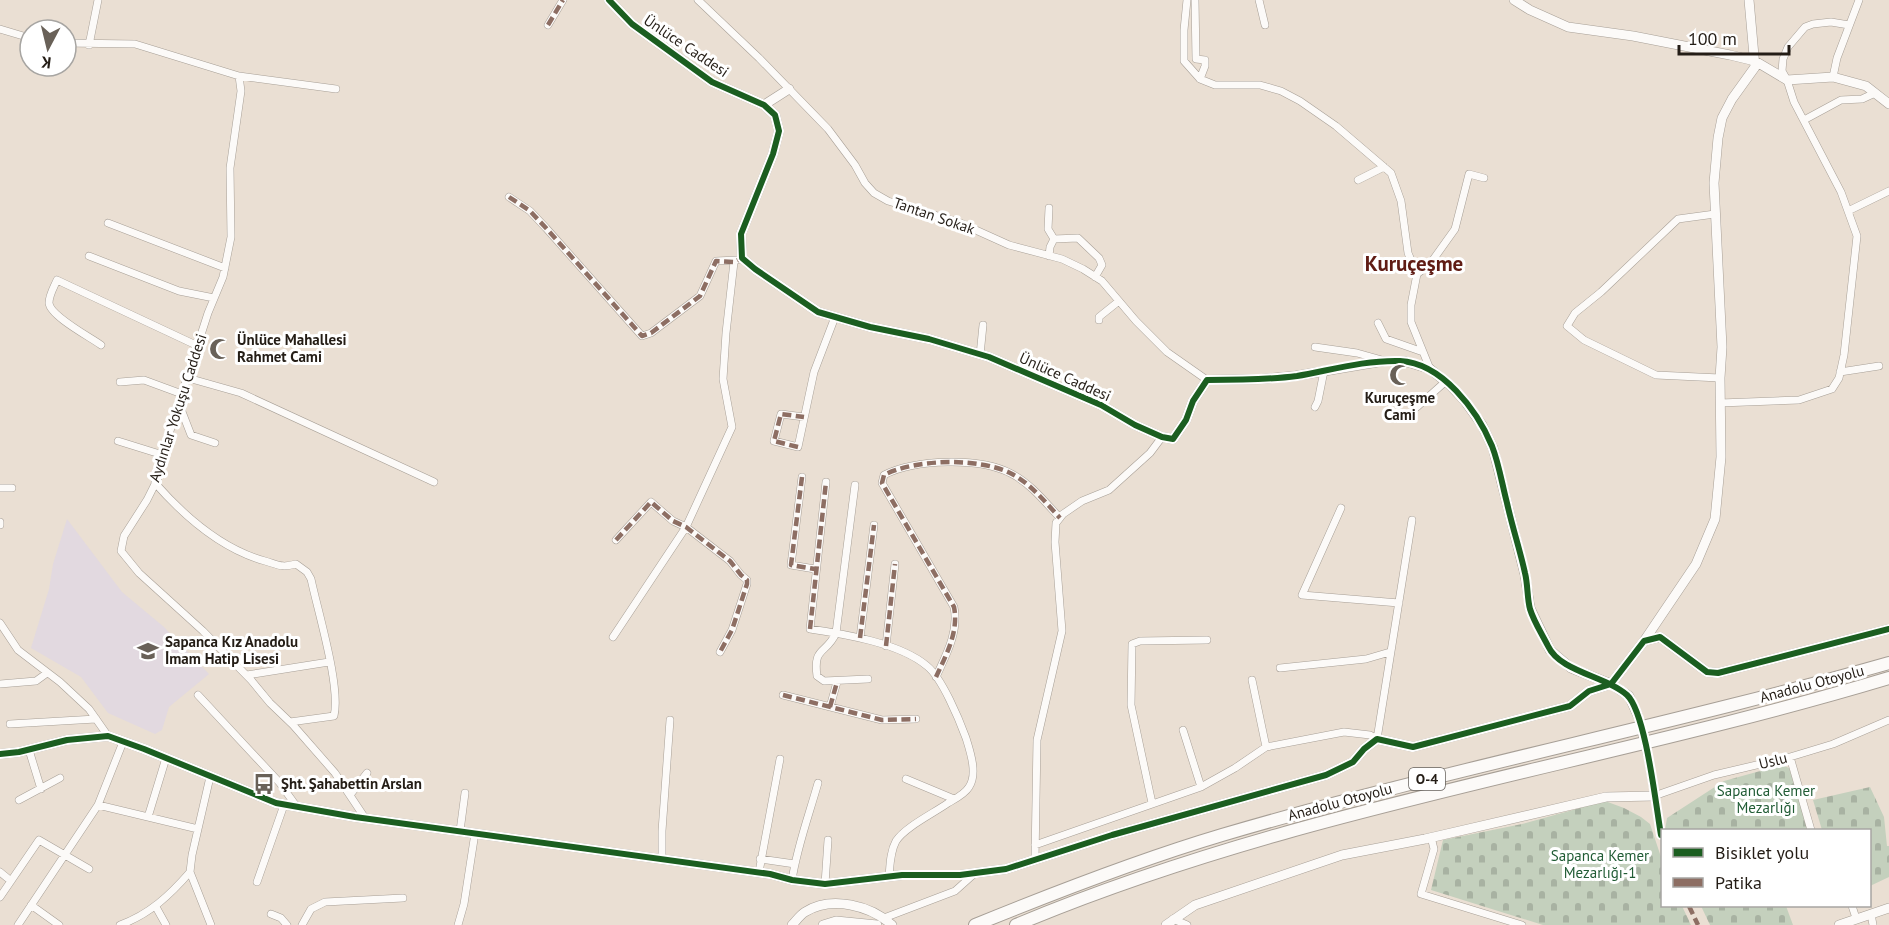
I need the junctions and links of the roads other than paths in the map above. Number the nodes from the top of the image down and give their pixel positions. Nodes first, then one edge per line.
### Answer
1 (99, 0) edge
2 (563, 0) edge
3 (609, 0) edge
4 (698, 0) edge
5 (1187, 0) edge
6 (1195, 0) edge
7 (1259, 0) edge
8 (1514, 0) edge
9 (1749, 0) edge
10 (1859, 0) edge
11 (548, 25) dead end
12 (1849, 25) junction
13 (1265, 26) dead end
14 (0, 29) edge
15 (18, 34) edge
16 (78, 44) edge
17 (89, 45) junction
18 (1755, 61) junction
19 (239, 76) junction
20 (1833, 77) junction
21 (1200, 79) junction
22 (1787, 80) junction
23 (336, 89) dead end
24 (789, 89) junction
25 (1875, 93) junction
26 (1889, 104) edge
27 (764, 105) junction
28 (1804, 120) junction
29 (1384, 167) junction
30 (1484, 178) dead end
31 (1358, 180) dead end
32 (1889, 191) edge
33 (509, 197) dead end
34 (1049, 208) dead end
35 (1848, 211) junction
36 (1715, 214) junction
37 (108, 223) dead end
38 (1054, 239) junction
39 (89, 256) dead end
40 (1049, 256) junction
41 (738, 260) junction
42 (225, 268) junction
43 (1417, 274) junction
44 (1095, 277) junction
45 (214, 298) junction
46 (1119, 301) junction
47 (835, 317) junction
48 (1098, 320) dead end
49 (1378, 323) dead end
50 (983, 325) dead end
51 (101, 345) dead end
52 (198, 346) junction
53 (1315, 347) dead end
54 (1423, 352) junction
55 (980, 355) junction
56 (1384, 361) junction
57 (1879, 366) dead end
58 (1430, 369) junction
59 (1324, 371) junction
60 (1840, 372) junction
61 (188, 378) junction
62 (1720, 378) junction
63 (1207, 380) junction
64 (120, 382) dead end
65 (1445, 382) junction
66 (182, 394) junction
67 (1720, 403) junction
68 (179, 404) junction
69 (1315, 407) dead end
70 (1417, 407) dead end
71 (804, 417) junction
72 (1162, 437) junction
73 (118, 441) dead end
74 (215, 443) dead end
75 (163, 455) junction
76 (802, 477) dead end
77 (434, 482) dead end
78 (826, 482) dead end
79 (155, 483) junction
80 (855, 485) dead end
81 (0, 488) edge
82 (12, 489) dead end
83 (1341, 508) dead end
84 (1060, 518) junction
85 (1412, 520) dead end
86 (874, 525) dead end
87 (687, 527) junction
88 (616, 540) dead end
89 (895, 564) dead end
90 (815, 568) junction
91 (1399, 603) junction
92 (0, 623) edge
93 (1889, 630) edge
94 (836, 633) junction
95 (613, 637) dead end
96 (860, 638) junction
97 (1207, 640) dead end
98 (1644, 641) junction
99 (886, 646) junction
100 (720, 652) dead end
101 (1390, 652) junction
102 (329, 662) junction
103 (1889, 663) edge
104 (1280, 668) dead end
105 (47, 673) junction
106 (247, 675) junction
107 (936, 677) junction
108 (1889, 678) edge
109 (868, 679) dead end
110 (1251, 680) dead end
111 (837, 682) junction
112 (0, 684) edge
113 (1611, 684) junction
114 (198, 695) dead end
115 (783, 696) dead end
116 (830, 707) junction
117 (1638, 716) tunnel mouth
118 (96, 719) junction
119 (916, 719) dead end
120 (670, 720) dead end
121 (1889, 720) edge
122 (290, 722) junction
123 (10, 724) dead end
124 (1183, 730) dead end
125 (108, 736) junction
126 (1377, 739) junction
127 (123, 742) junction
128 (1266, 747) junction
129 (29, 750) junction
130 (0, 754) edge
131 (1648, 757) tunnel mouth
132 (1790, 757) junction
133 (166, 758) junction
134 (780, 759) dead end
135 (367, 772) dead end
136 (210, 777) junction
137 (60, 778) dead end
138 (906, 779) dead end
139 (818, 783) dead end
140 (1201, 787) junction
141 (41, 789) junction
142 (465, 792) dead end
143 (350, 795) junction
144 (1654, 796) junction
145 (954, 799) junction
146 (19, 800) dead end
147 (1152, 803) junction
148 (98, 804) junction
149 (284, 805) junction
150 (297, 807) junction
151 (148, 817) junction
152 (365, 818) junction
153 (198, 829) junction
154 (1811, 829) edge
155 (460, 831) junction
156 (475, 833) junction
157 (1661, 835) dead end
158 (1431, 837) junction
159 (828, 840) dead end
160 (1035, 845) junction
161 (65, 854) junction
162 (662, 859) junction
163 (760, 859) junction
164 (1035, 860) junction
165 (795, 864) junction
166 (89, 869) dead end
167 (0, 872) edge
168 (190, 872) junction
169 (759, 872) junction
170 (975, 872) junction
171 (889, 877) junction
172 (792, 880) junction
173 (11, 881) junction
174 (257, 882) dead end
175 (825, 884) junction
176 (0, 897) edge
177 (403, 898) dead end
178 (843, 904) junction
179 (31, 905) junction
180 (824, 906) junction
181 (156, 907) junction
182 (1852, 907) edge
183 (1889, 908) edge
184 (271, 914) dead end
185 (1871, 914) junction
186 (1856, 918) junction
187 (880, 921) edge
188 (1169, 922) edge
189 (830, 923) edge
190 (18, 925) edge
191 (59, 925) edge
192 (122, 925) edge
193 (166, 925) edge
194 (211, 925) edge
195 (287, 925) edge
196 (302, 925) edge
197 (458, 925) edge
198 (792, 925) edge
199 (892, 925) edge
200 (975, 925) edge
201 (1016, 925) edge
202 (1187, 925) edge
203 (1522, 925) edge
204 (1839, 925) edge
205 (1873, 925) edge

1 - 17 street
2 - 11 street
3 - 27 street, Ünlüce Caddesi
4 - 24 street, Tantan Sokak
5 - 21 street
6 - 21 street
7 - 13 street
8 - 18 street
9 - 18 street
10 - 12 street
12 - 20 street
12 - 22 street
14 - 15 street
16 - 17 street
17 - 19 street
18 - 22 street
18 - 36 street
19 - 23 street
19 - 42 street, Aydınlar Yokuşu Caddesi
20 - 22 street
20 - 25 street
21 - 29 street
22 - 28 street
24 - 27 street
24 - 40 street, Tantan Sokak
25 - 26 street
25 - 28 street
27 - 41 street
28 - 35 street
29 - 31 street
29 - 43 street
30 - 43 street
32 - 35 street
33 - 41 street
34 - 38 street
35 - 60 street
36 - 62 street
36 - 62 street
37 - 42 street
38 - 40 street
38 - 44 street
39 - 45 street
40 - 44 street, Tantan Sokak
41 - 47 street, Ünlüce Caddesi
41 - 87 street
42 - 45 street, Aydınlar Yokuşu Caddesi
43 - 54 street
44 - 46 street, Tantan Sokak
45 - 52 street, Aydınlar Yokuşu Caddesi
46 - 48 street
46 - 63 street, Tantan Sokak
47 - 55 street, Ünlüce Caddesi
47 - 71 street
49 - 54 street
50 - 55 street
51 - 52 street
52 - 61 street, Aydınlar Yokuşu Caddesi
53 - 56 street
54 - 58 street
55 - 72 street, Ünlüce Caddesi
56 - 58 street
56 - 59 street
57 - 60 street
58 - 65 street
59 - 63 street
59 - 69 street
60 - 67 street
61 - 66 street, Aydınlar Yokuşu Caddesi
61 - 77 street
62 - 67 street
63 - 72 street
64 - 66 street
65 - 70 street
65 - 113 street
66 - 68 street, Aydınlar Yokuşu Caddesi
67 - 98 street
68 - 74 street
68 - 75 street, Aydınlar Yokuşu Caddesi
71 - 71 street
72 - 84 street
73 - 75 street
75 - 79 street, Aydınlar Yokuşu Caddesi
76 - 90 street
78 - 90 street
79 - 102 street
79 - 106 street, Aydınlar Yokuşu Caddesi
80 - 94 street
81 - 82 street
83 - 91 street
84 - 107 street
84 - 160 street
85 - 91 street
86 - 96 street
87 - 88 street
87 - 95 street
87 - 100 street
89 - 99 street
90 - 94 street
91 - 101 street
92 - 105 street
93 - 98 street
94 - 96 street
94 - 111 street
96 - 99 street
97 - 147 street
98 - 113 street
99 - 107 street
101 - 104 street
101 - 126 street
102 - 106 street
102 - 122 street
103 - 200 highway, Anadolu Otoyolu / O-4
105 - 112 street
105 - 118 street
106 - 122 street, Aydınlar Yokuşu Caddesi
107 - 145 street
108 - 201 highway, Anadolu Otoyolu / O-4
109 - 111 street
110 - 128 street
111 - 116 street
113 - 117 street
113 - 126 street
114 - 150 street
115 - 116 street
116 - 119 street
118 - 123 street
118 - 125 street
120 - 162 street
121 - 132 street, Uslu
122 - 143 street, Aydınlar Yokuşu Caddesi
124 - 140 street
125 - 127 street
125 - 129 street
126 - 128 street
126 - 164 street
127 - 133 street
127 - 148 street
128 - 140 street
129 - 130 street
129 - 141 street
131 - 144 street
132 - 144 street, Uslu
132 - 154 street
133 - 136 street
133 - 151 street
134 - 163 street
135 - 143 street
136 - 149 street
136 - 153 street
137 - 141 street
138 - 145 street
139 - 165 street
140 - 147 street
141 - 146 street
142 - 155 street
143 - 152 street, Aydınlar Yokuşu Caddesi
144 - 157 street
144 - 158 street
145 - 171 street
147 - 160 street
148 - 151 street
148 - 161 street
149 - 150 street
149 - 174 street
150 - 152 street
151 - 153 street
152 - 155 street
153 - 168 street
155 - 156 street
156 - 162 street
156 - 197 street
158 - 188 street
158 - 203 street
159 - 175 street
160 - 164 street
161 - 166 street
161 - 173 street
161 - 179 street
162 - 169 street
163 - 165 street
163 - 169 street
164 - 170 street
165 - 172 street
167 - 173 street
168 - 181 street
168 - 194 street
169 - 172 street
170 - 171 street
170 - 187 street
171 - 175 street
172 - 175 street
173 - 176 street
175 - 180 street
177 - 196 street
178 - 180 street
178 - 187 street
178 - 189 street
179 - 190 street
179 - 191 street
180 - 189 street
180 - 198 street
181 - 192 street
181 - 193 street
182 - 186 street
183 - 185 street
184 - 195 street
185 - 186 street
185 - 205 street
186 - 204 street
187 - 189 street
187 - 199 street
188 - 202 street

